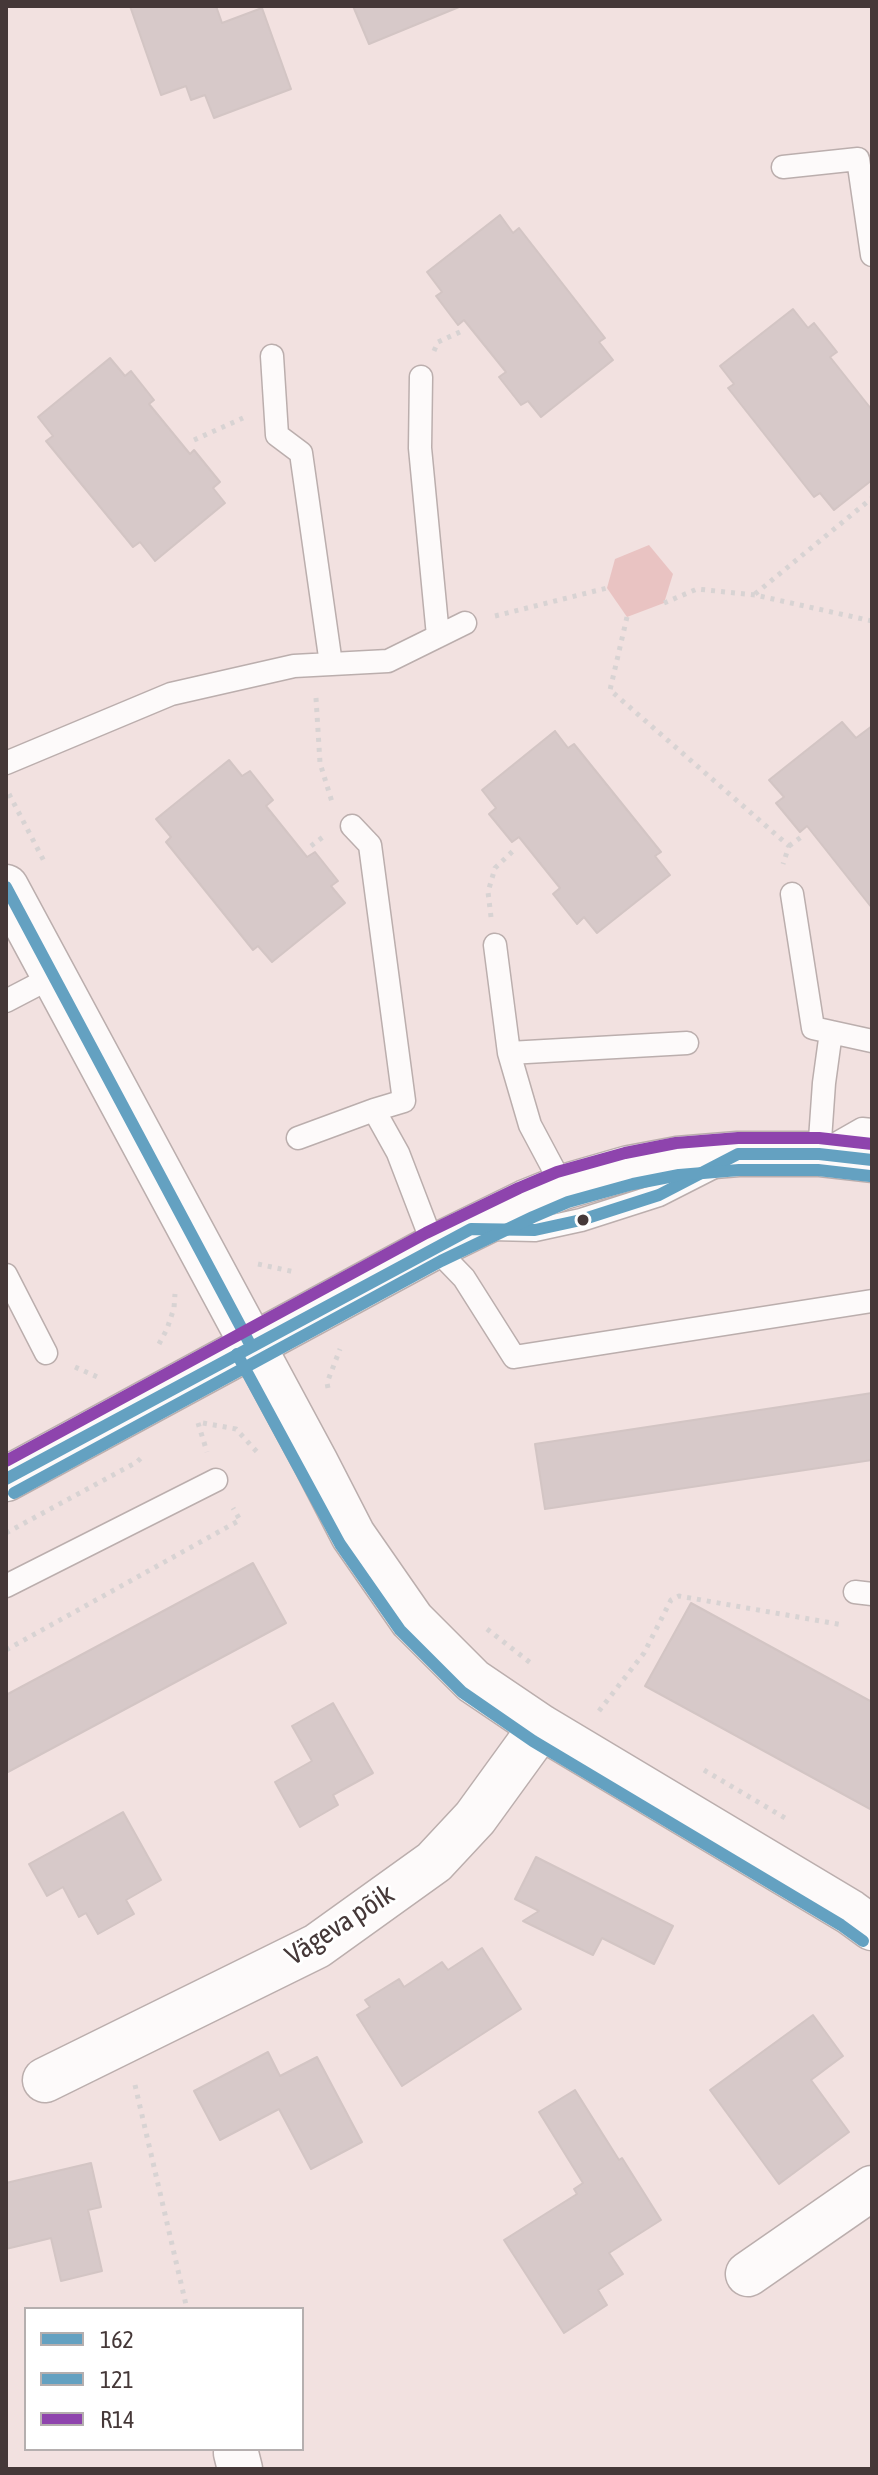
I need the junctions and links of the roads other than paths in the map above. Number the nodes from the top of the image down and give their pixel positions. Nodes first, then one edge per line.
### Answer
1 (783, 167) dead end
2 (872, 255) edge
3 (272, 356) dead end
4 (421, 377) dead end
5 (465, 623) road end
6 (438, 636) junction
7 (324, 665) junction
8 (6, 763) edge
9 (352, 826) road end
10 (6, 887) edge
11 (792, 894) road end
12 (495, 945) road end
13 (54, 976) junction
14 (6, 1001) edge
15 (831, 1032) junction
16 (872, 1041) edge
17 (687, 1043) dead end
18 (509, 1053) junction
19 (374, 1110) junction
20 (872, 1130) edge
21 (298, 1138) dead end
22 (738, 1154) junction
23 (819, 1154) junction
24 (872, 1160) edge
25 (563, 1187) junction
26 (452, 1238) junction
27 (6, 1275) edge
28 (872, 1301) edge
29 (251, 1346) junction
30 (46, 1353) road end
31 (6, 1479) edge
32 (216, 1480) dead end
33 (6, 1586) edge
34 (541, 1727) junction
35 (872, 1928) edge
36 (45, 2080) dead end
37 (872, 2188) edge
38 (748, 2274) dead end

1 - 2 lane
3 - 7 lane
4 - 6 lane
5 - 6 lane
6 - 7 lane
7 - 8 lane
9 - 19 lane
10 - 13 street
11 - 15 lane
12 - 18 lane
13 - 14 lane
13 - 29 street
15 - 16 lane
15 - 23 lane
17 - 18 lane
18 - 25 lane
19 - 21 lane
19 - 26 lane
20 - 23 lane
22 - 23 street
22 - 25 street
22 - 26 lane
23 - 24 street
25 - 26 street
26 - 28 lane
26 - 29 street
27 - 30 lane
29 - 31 street
29 - 34 street
32 - 33 lane
34 - 35 street
34 - 36 street, Vägeva põik
37 - 38 street

